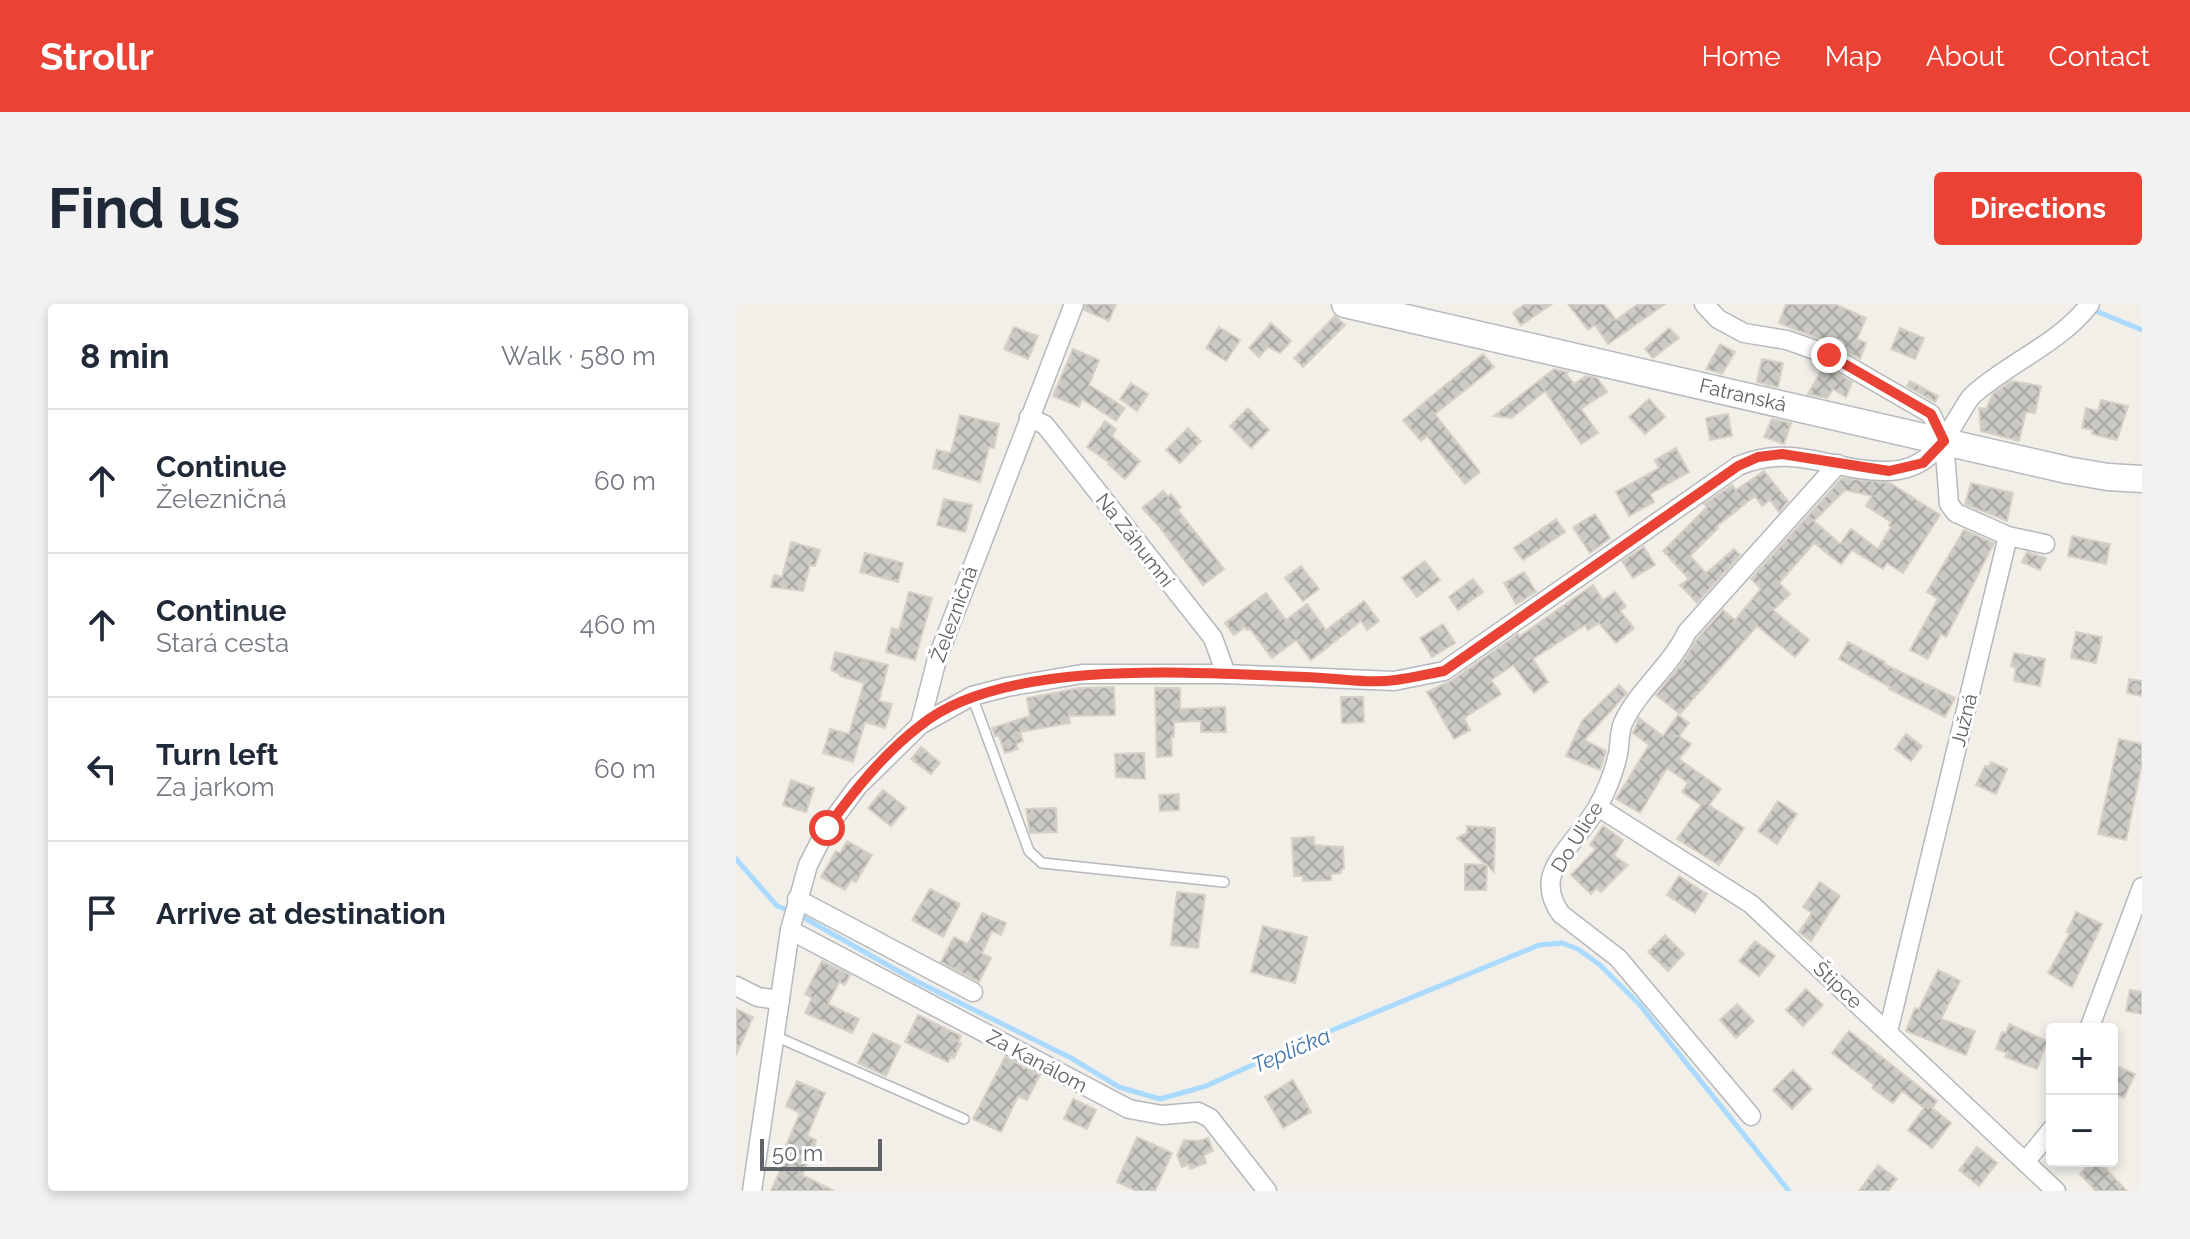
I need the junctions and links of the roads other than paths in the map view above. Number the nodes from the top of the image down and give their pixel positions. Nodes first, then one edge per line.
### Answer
1 (1074, 304) edge
2 (1345, 304) edge
3 (1704, 304) edge
4 (2086, 309) edge
5 (1029, 417) junction
6 (1944, 441) junction
7 (1838, 464) junction
8 (2142, 479) edge
9 (2008, 536) junction
10 (2045, 544) dead end
11 (1226, 674) junction
12 (972, 696) junction
13 (920, 725) junction
14 (1598, 807) junction
15 (1224, 882) dead end
16 (2142, 887) edge
17 (796, 902) junction
18 (791, 927) junction
19 (736, 986) edge
20 (973, 992) dead end
21 (780, 1000) junction
22 (2091, 1023) edge
23 (1888, 1032) junction
24 (775, 1036) junction
25 (1751, 1116) dead end
26 (964, 1119) dead end
27 (2046, 1136) edge
28 (2025, 1162) junction
29 (752, 1191) edge
30 (1267, 1191) edge
31 (2056, 1191) edge

1 - 5 street, Železničná
2 - 6 main road, Fatranská
3 - 6 street
4 - 6 street
5 - 11 street, Na Záhumní
5 - 13 street, Železničná
6 - 7 street
6 - 8 main road, Fatranská
6 - 9 street
7 - 11 street
7 - 14 street, Do Ulice
9 - 10 street
9 - 23 street, Južná
11 - 12 street
12 - 13 street
12 - 15 lane
13 - 17 street
14 - 23 street, Štipce
14 - 25 street, Do Ulice
16 - 22 street
17 - 18 street
17 - 20 street
18 - 21 street
18 - 30 street, Za Kanálom
19 - 21 street
21 - 24 street
23 - 28 street, Štipce
24 - 26 lane
24 - 29 street
27 - 28 street
28 - 31 street, Štipce

